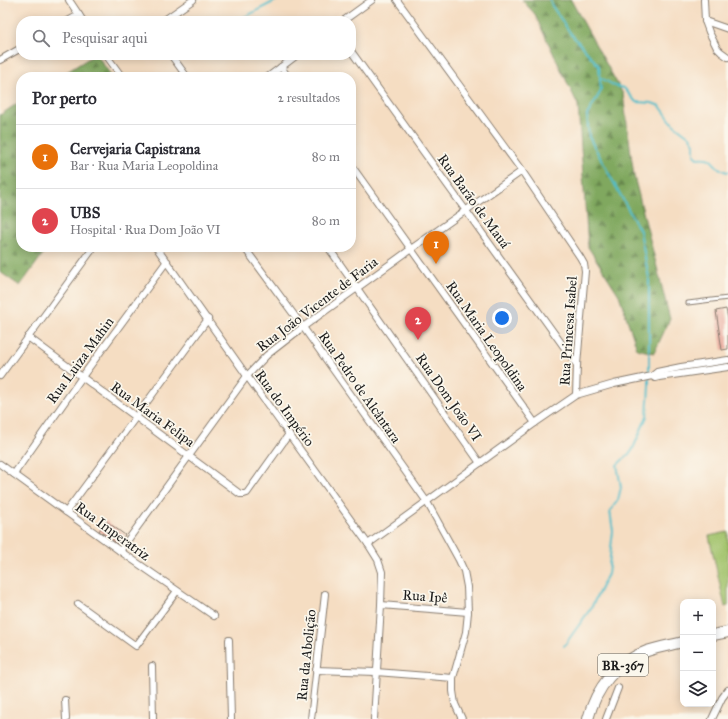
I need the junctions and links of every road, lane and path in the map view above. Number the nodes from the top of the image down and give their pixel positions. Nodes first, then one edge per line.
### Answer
1 (193, 0) edge
2 (372, 0) edge
3 (397, 0) edge
4 (704, 0) edge
5 (72, 1) edge
6 (79, 15) edge
7 (170, 16) edge
8 (350, 16) edge
9 (705, 21) junction
10 (728, 29) edge
11 (16, 51) edge
12 (728, 57) edge
13 (356, 58) edge
14 (0, 60) edge
15 (110, 60) edge
16 (175, 60) edge
17 (290, 60) edge
18 (281, 67) junction
19 (118, 72) edge
20 (183, 72) edge
21 (274, 72) edge
22 (284, 72) edge
23 (522, 171) junction
24 (356, 172) edge
25 (466, 211) junction
26 (411, 249) junction
27 (90, 252) edge
28 (160, 252) edge
29 (248, 252) edge
30 (332, 252) edge
31 (166, 261) junction
32 (357, 288) junction
33 (728, 298) edge
34 (688, 303) dead end
35 (208, 319) junction
36 (303, 327) junction
37 (28, 337) junction
38 (728, 360) edge
39 (577, 365) junction
40 (728, 367) edge
41 (0, 376) edge
42 (248, 376) junction
43 (82, 377) junction
44 (651, 377) junction
45 (576, 395) junction
46 (136, 417) junction
47 (535, 423) junction
48 (289, 434) junction
49 (189, 456) junction
50 (480, 463) junction
51 (0, 464) edge
52 (14, 474) junction
53 (427, 502) junction
54 (66, 512) junction
55 (368, 544) junction
56 (120, 551) junction
57 (177, 591) junction
58 (326, 594) dead end
59 (78, 604) dead end
60 (381, 605) junction
61 (468, 612) junction
62 (214, 616) dead end
63 (728, 632) edge
64 (716, 634) edge
65 (230, 640) dead end
66 (680, 643) edge
67 (152, 666) dead end
68 (316, 670) junction
69 (376, 672) junction
70 (453, 678) junction
71 (618, 688) dead end
72 (728, 690) edge
73 (66, 700) dead end
74 (725, 700) edge
75 (606, 718) edge
76 (66, 719) edge
77 (154, 719) edge
78 (231, 719) edge
79 (311, 719) edge
80 (374, 719) edge
81 (462, 719) edge
82 (588, 719) edge
83 (712, 719) edge

1 - 7 street
2 - 8 street
3 - 23 street, Rua Princesa Isabel
4 - 9 street
5 - 6 street
9 - 10 street
9 - 12 street
11 - 14 street
13 - 25 street, Rua Barão de Mauá
15 - 19 street
16 - 20 street
17 - 18 street
18 - 21 street
18 - 22 street
23 - 25 street, Rua João Vicente de Faria
23 - 39 street, Rua Princesa Isabel
24 - 26 street, Rua Maria Leopoldina
25 - 26 street, Rua João Vicente de Faria
25 - 39 street, Rua Barão de Mauá
26 - 32 street, Rua João Vicente de Faria
26 - 47 street, Rua Maria Leopoldina
27 - 37 street
28 - 31 street, Rua do Império
29 - 36 street, Rua Pedro de Alcântara
30 - 32 street, Rua Dom João VI
31 - 35 street, Rua do Império
31 - 43 street, Rua Luiza Mahin
32 - 36 street, Rua João Vicente de Faria
32 - 50 street, Rua Dom João VI
33 - 34 lane
35 - 42 street, Rua do Império
35 - 46 street
36 - 42 street, Rua João Vicente de Faria
36 - 53 street, Rua Pedro de Alcântara
37 - 41 street
37 - 43 street, Rua Maria Felipa
38 - 44 street
39 - 45 street, Rua Princesa Isabel
40 - 44 street
42 - 48 street, Rua do Império
42 - 49 street, Rua João Vicente de Faria
43 - 46 street, Rua Maria Felipa
43 - 52 street, Rua Luiza Mahin
44 - 45 street
45 - 47 street, Rua Princesa Isabel
46 - 49 street, Rua Maria Felipa
46 - 54 street
47 - 50 street, Rua Princesa Isabel
48 - 49 street, Rua Maria Felipa
48 - 55 street, Rua do Império
49 - 56 street, Rua João Vicente de Faria
50 - 53 street, Rua Princesa Isabel
51 - 52 street, Rua Imperatriz
52 - 54 street, Rua Imperatriz
53 - 55 street, Rua Princesa Isabel
53 - 61 street, Rua Pedro de Alcântara
54 - 56 street, Rua Imperatriz
55 - 60 street, Rua do Império
56 - 57 street, Rua Imperatriz
57 - 59 street
57 - 62 street, Rua Imperatriz
58 - 68 street, Rua da Abolição
60 - 61 street, Rua Ipê
60 - 69 street, Rua do Império
61 - 70 street, Rua Pedro de Alcântara
63 - 64 highway
65 - 78 street
66 - 82 highway, BR-367
67 - 77 street
68 - 69 street
68 - 79 street, Rua da Abolição
69 - 70 street
69 - 80 street, Rua do Império
70 - 81 street, Rua Pedro de Alcântara
71 - 75 street
72 - 74 street
73 - 76 street
74 - 83 street

